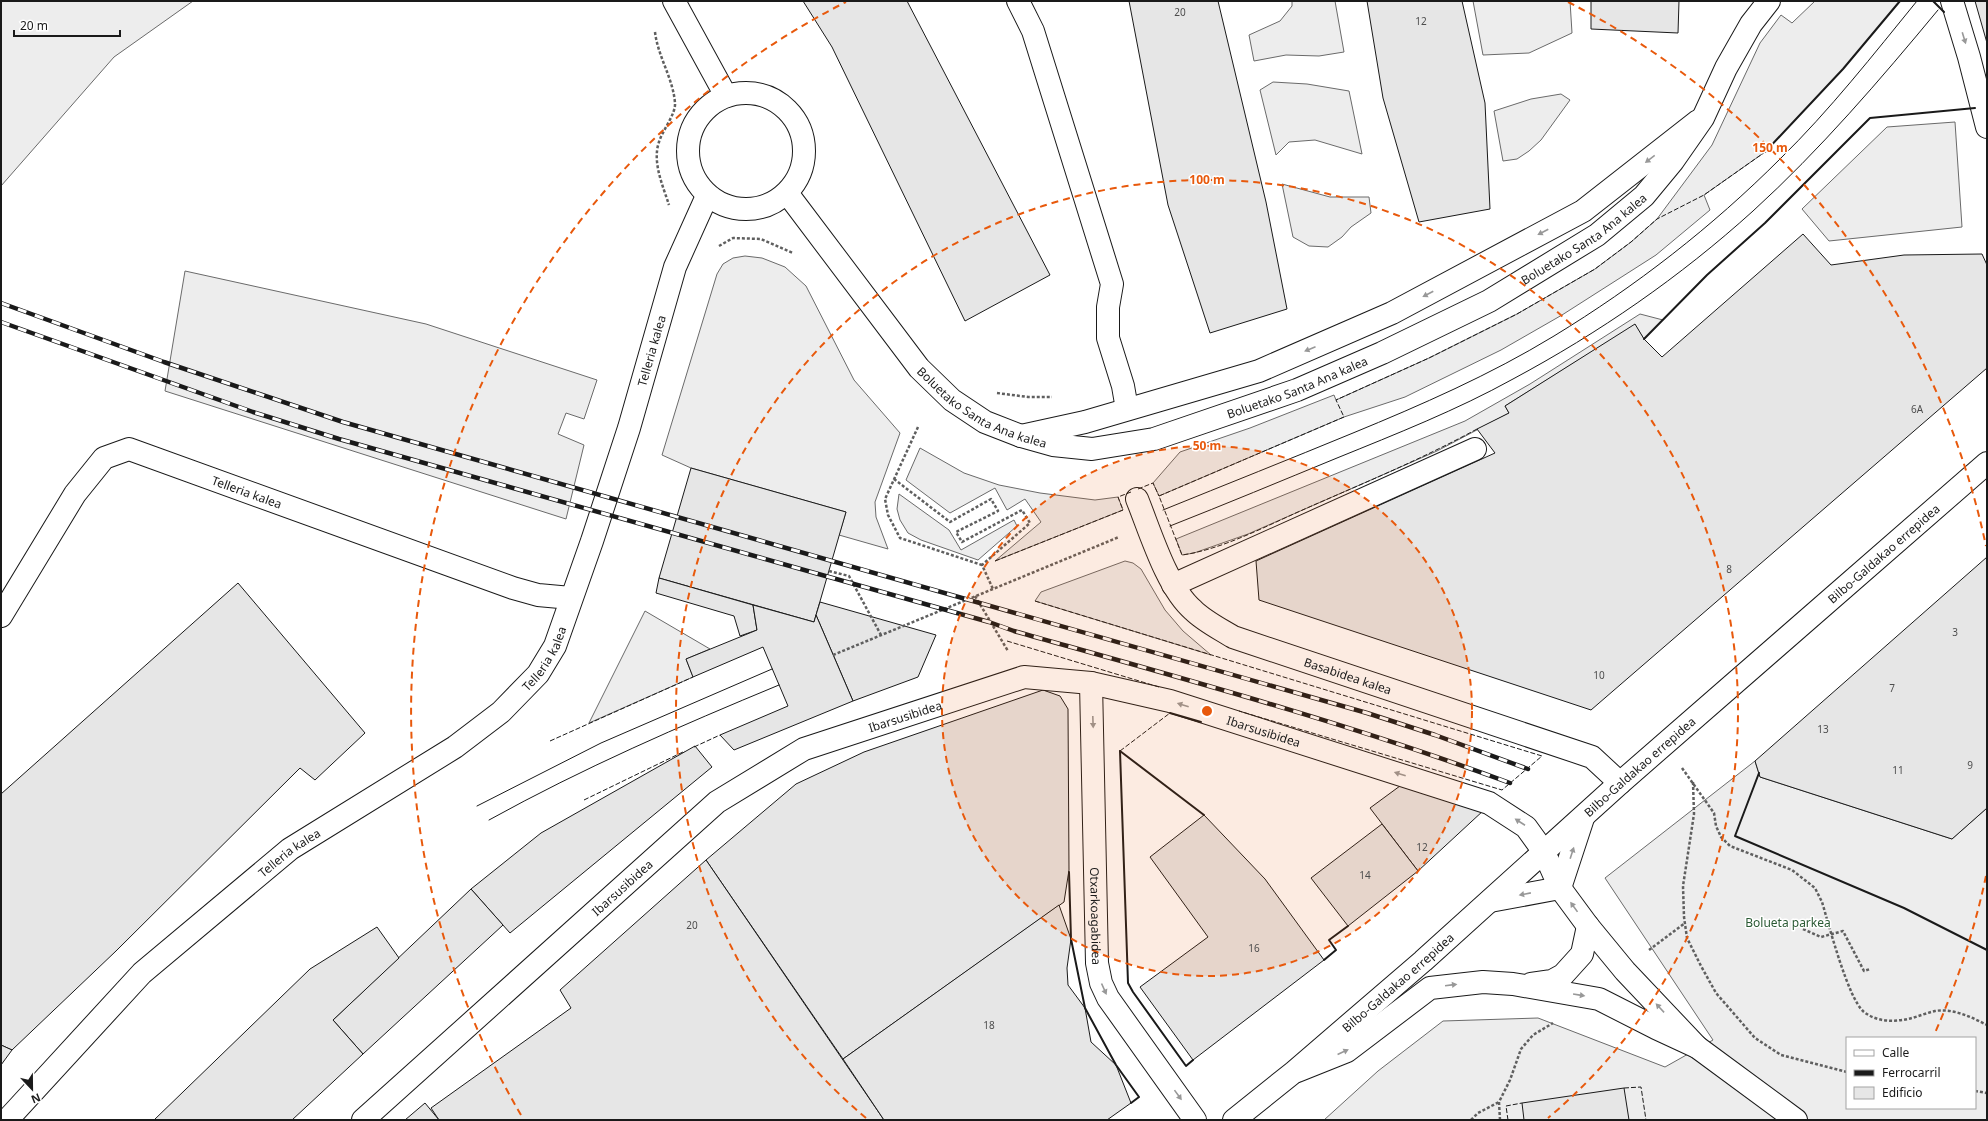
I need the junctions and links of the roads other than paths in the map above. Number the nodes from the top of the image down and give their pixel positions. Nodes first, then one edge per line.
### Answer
1 (674, 1) edge
2 (1018, 1) edge
3 (1769, 1) edge
4 (1952, 1) edge
5 (726, 96) junction
6 (1703, 118) junction
7 (1987, 127) edge
8 (787, 194) junction
9 (707, 196) junction
10 (1127, 409) junction
11 (1021, 436) junction
12 (1475, 449) dead end
13 (1987, 463) edge
14 (1137, 499) dead end
15 (1170, 577) junction
16 (571, 598) junction
17 (1, 616) edge
18 (1091, 683) junction
19 (1620, 783) junction
20 (1583, 818) junction
21 (1544, 852) junction
22 (1560, 888) junction
23 (1490, 901) junction
24 (1588, 926) junction
25 (1513, 984) junction
26 (1697, 1047) junction
27 (1294, 1072) junction
28 (7, 1120) edge
29 (363, 1120) edge
30 (1195, 1120) edge
31 (1234, 1120) edge
32 (1796, 1120) edge

1 - 5 street
2 - 10 street
3 - 6 street, Boluetako Santa Ana kalea
4 -> 7 street
5 - 8 street
5 - 9 street
6 -> 10 street
6 - 11 street, Boluetako Santa Ana kalea
8 - 9 street
8 - 11 street, Boluetako Santa Ana kalea
9 - 16 street, Telleria kalea
10 - 11 street
12 - 15 street
13 - 19 street, Bilbo-Galdakao errepidea
14 - 15 street, Basabidea kalea
15 - 19 street, Basabidea kalea
16 - 17 street, Telleria kalea
16 - 28 street, Telleria kalea
21 -> 18 street, Ibarsusibidea
18 - 29 street, Ibarsusibidea
18 -> 30 street, Otxarkoagabidea
19 - 20 street, Bilbo-Galdakao errepidea
20 - 21 street, Bilbo-Galdakao errepidea
22 -> 20 street
21 - 22 street, Ibarsusibidea
21 - 23 street, Bilbo-Galdakao errepidea
22 -> 23 street
24 -> 22 street, Ibarsusibidea
23 - 27 street, Bilbo-Galdakao errepidea
24 - 25 street
26 -> 24 street, Ibarsusibidea
25 -> 26 street, Bilbo-Galdakao errepidea
27 -> 25 street, Bilbo-Galdakao errepidea
26 - 32 street, Bilbo-Galdakao errepidea
27 - 31 street, Bilbo-Galdakao errepidea

